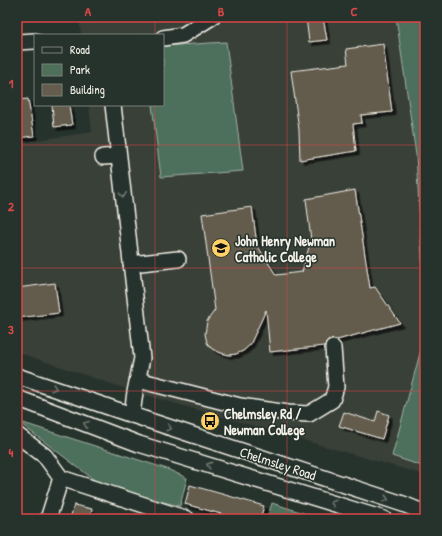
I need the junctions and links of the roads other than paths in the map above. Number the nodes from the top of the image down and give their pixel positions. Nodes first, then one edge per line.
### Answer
1 (212, 17) edge
2 (164, 38) edge
3 (34, 41) edge
4 (17, 42) edge
5 (113, 106) edge
6 (118, 156) junction
7 (103, 157) dead end
8 (178, 259) dead end
9 (131, 264) junction
10 (333, 348) dead end
11 (17, 376) edge
12 (138, 380) junction
13 (17, 398) edge
14 (132, 415) junction
15 (17, 435) edge
16 (61, 478) junction
17 (425, 513) edge
18 (48, 519) edge
19 (187, 519) edge
20 (384, 519) edge

1 - 2 street
3 - 4 street
5 - 6 street
6 - 7 street
6 -> 9 street
8 - 9 street
9 - 12 street
10 - 12 street
11 -> 14 street, Chelmsley Road
12 - 14 street
20 -> 13 street, Chelmsley Road
14 -> 17 street, Chelmsley Road
15 - 16 street
16 - 18 street
16 - 19 street

